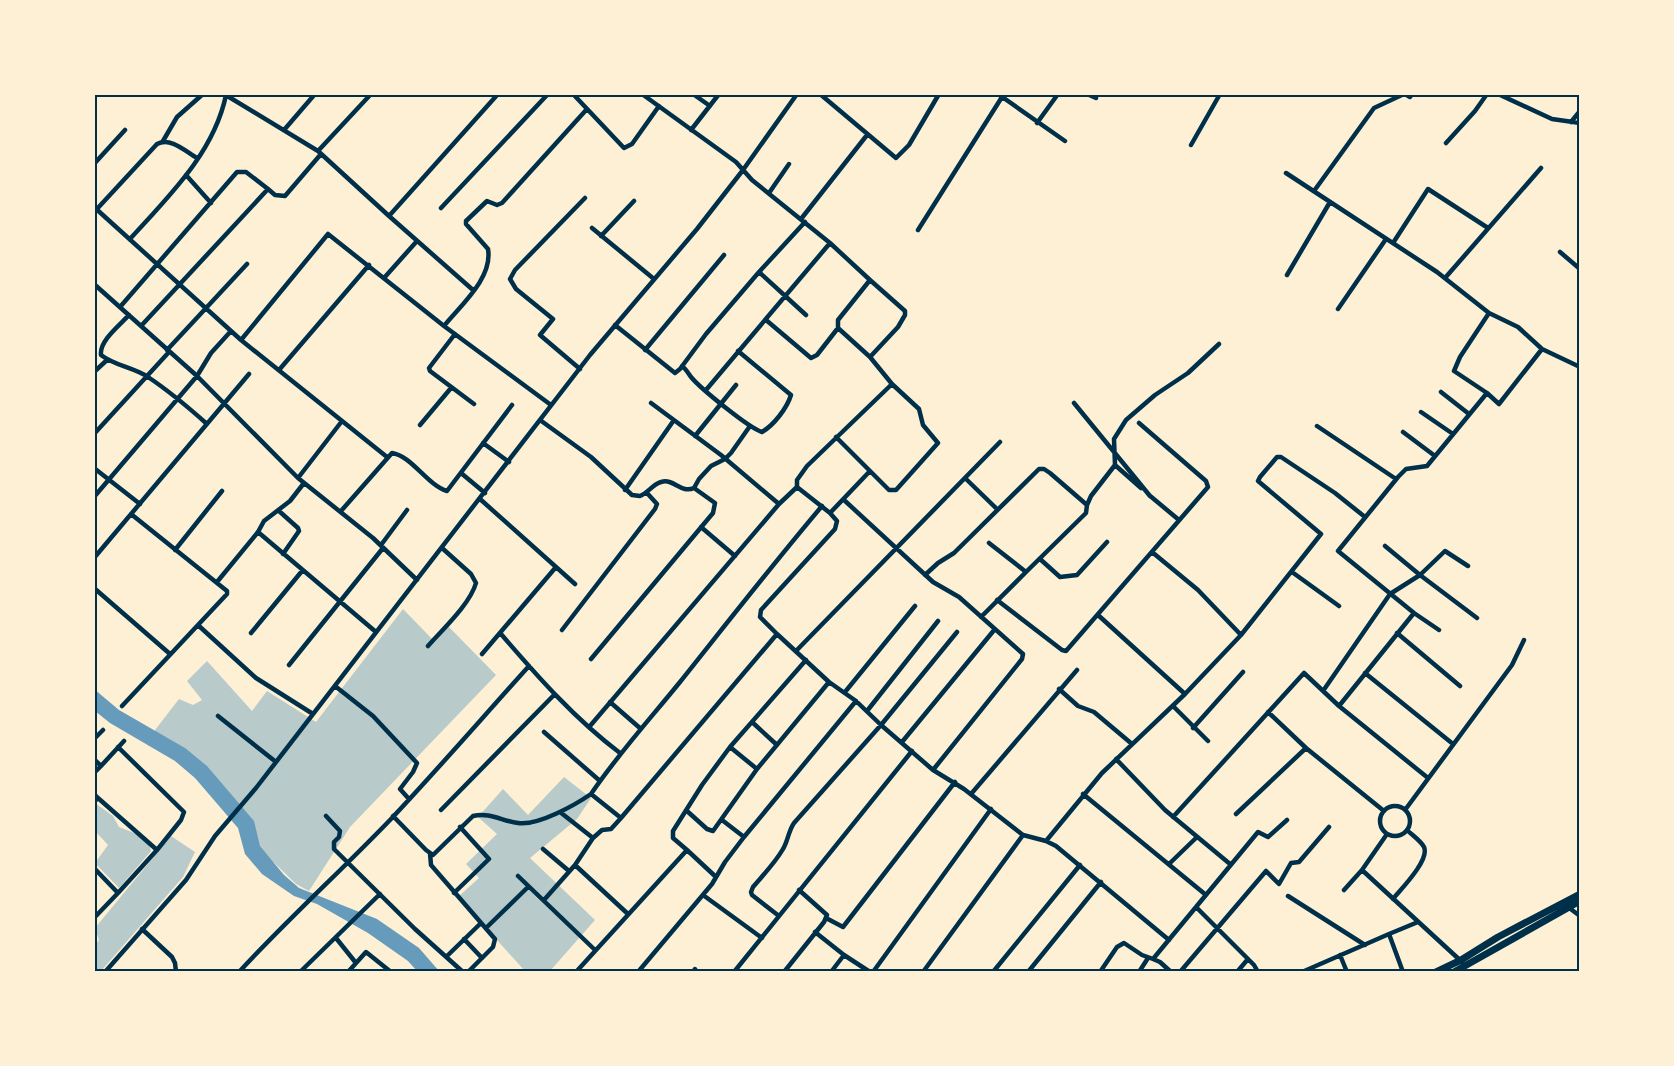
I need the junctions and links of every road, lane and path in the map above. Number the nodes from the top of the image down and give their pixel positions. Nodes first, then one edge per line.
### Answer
1 (202, 94) edge
2 (371, 94) edge
3 (498, 94) edge
4 (548, 94) edge
5 (573, 94) edge
6 (642, 94) edge
7 (693, 94) edge
8 (719, 94) edge
9 (797, 94) edge
10 (820, 94) edge
11 (939, 94) edge
12 (1059, 94) edge
13 (1087, 94) edge
14 (1220, 94) edge
15 (1405, 94) edge
16 (1412, 94) edge
17 (1487, 94) edge
18 (1498, 94) edge
19 (225, 95) edge
20 (312, 96) edge
21 (1000, 96) edge
22 (1096, 98) dead end
23 (659, 106) junction
24 (710, 106) junction
25 (587, 109) junction
26 (1580, 111) edge
27 (1571, 122) junction
28 (1037, 123) junction
29 (1580, 123) edge
30 (125, 130) dead end
31 (284, 130) junction
32 (691, 130) junction
33 (867, 135) junction
34 (163, 141) junction
35 (1065, 141) dead end
36 (1446, 143) dead end
37 (1191, 145) dead end
38 (320, 153) junction
39 (197, 158) junction
40 (94, 164) edge
41 (789, 164) dead end
42 (1541, 168) dead end
43 (743, 170) junction
44 (1286, 173) dead end
45 (186, 175) junction
46 (268, 189) junction
47 (1314, 192) junction
48 (769, 193) junction
49 (585, 198) dead end
50 (634, 201) dead end
51 (1330, 202) junction
52 (211, 203) junction
53 (441, 208) dead end
54 (95, 209) edge
55 (389, 216) junction
56 (803, 221) junction
57 (592, 228) dead end
58 (1488, 228) junction
59 (918, 230) dead end
60 (601, 236) junction
61 (1386, 238) junction
62 (130, 239) junction
63 (417, 241) junction
64 (830, 243) junction
65 (1393, 243) junction
66 (1560, 252) dead end
67 (724, 255) dead end
68 (158, 264) junction
69 (247, 264) dead end
70 (369, 265) junction
71 (1580, 269) edge
72 (759, 272) junction
73 (1287, 275) dead end
74 (384, 278) junction
75 (1445, 278) junction
76 (654, 279) junction
77 (870, 280) junction
78 (94, 284) edge
79 (180, 285) junction
80 (473, 290) junction
81 (785, 297) junction
82 (120, 307) junction
83 (206, 308) junction
84 (1338, 309) dead end
85 (1489, 313) junction
86 (129, 315) junction
87 (806, 315) dead end
88 (766, 320) junction
89 (615, 325) junction
90 (141, 326) junction
91 (444, 326) junction
92 (838, 327) junction
93 (231, 331) junction
94 (455, 334) junction
95 (241, 340) junction
96 (1219, 344) dead end
97 (1542, 349) junction
98 (645, 350) junction
99 (168, 351) junction
100 (738, 351) junction
101 (870, 357) junction
102 (107, 360) junction
103 (682, 366) junction
104 (1580, 367) edge
105 (580, 369) junction
106 (279, 370) junction
107 (94, 372) edge
108 (249, 374) dead end
109 (147, 376) junction
110 (197, 376) junction
111 (892, 384) junction
112 (736, 385) dead end
113 (451, 388) junction
114 (706, 390) junction
115 (1441, 392) dead end
116 (1487, 393) junction
117 (178, 399) junction
118 (651, 403) dead end
119 (722, 403) junction
120 (1074, 403) dead end
121 (224, 404) junction
122 (474, 404) dead end
123 (512, 405) dead end
124 (551, 405) junction
125 (1421, 412) dead end
126 (1469, 414) junction
127 (540, 420) junction
128 (674, 420) junction
129 (342, 421) junction
130 (1139, 423) dead end
131 (207, 424) junction
132 (420, 425) dead end
133 (750, 426) junction
134 (1317, 426) dead end
135 (1403, 432) dead end
136 (94, 434) edge
137 (1453, 434) junction
138 (695, 436) junction
139 (836, 437) junction
140 (1000, 442) dead end
141 (483, 443) junction
142 (1114, 452) junction
143 (1435, 456) junction
144 (387, 457) junction
145 (725, 459) junction
146 (509, 462) junction
147 (1115, 465) junction
148 (94, 468) edge
149 (870, 471) junction
150 (461, 473) junction
151 (298, 478) junction
152 (965, 478) junction
153 (1396, 479) junction
154 (110, 480) junction
155 (304, 483) junction
156 (797, 487) junction
157 (694, 488) junction
158 (626, 490) junction
159 (222, 491) dead end
160 (485, 493) junction
161 (647, 493) junction
162 (1150, 496) junction
163 (94, 497) edge
164 (480, 499) junction
165 (844, 500) junction
166 (140, 504) junction
167 (779, 504) junction
168 (1087, 505) junction
169 (822, 506) junction
170 (997, 509) junction
171 (407, 510) dead end
172 (279, 511) junction
173 (341, 511) junction
174 (830, 513) junction
175 (131, 514) junction
176 (1365, 517) junction
177 (1179, 520) junction
178 (701, 527) junction
179 (258, 532) junction
180 (1107, 542) dead end
181 (989, 543) dead end
182 (1385, 546) dead end
183 (382, 547) junction
184 (441, 549) junction
185 (897, 549) junction
186 (175, 550) junction
187 (1152, 552) junction
188 (283, 554) junction
189 (735, 556) junction
190 (94, 558) edge
191 (1040, 559) junction
192 (1468, 566) dead end
193 (556, 567) junction
194 (302, 571) junction
195 (1026, 572) junction
196 (1292, 572) junction
197 (925, 574) junction
198 (1420, 575) junction
199 (417, 580) junction
200 (217, 582) junction
201 (575, 584) dead end
202 (94, 588) edge
203 (1390, 594) junction
204 (997, 600) junction
205 (340, 601) junction
206 (915, 606) dead end
207 (1338, 606) dead end
208 (1414, 613) junction
209 (1098, 615) junction
210 (981, 617) junction
211 (1477, 618) dead end
212 (938, 621) dead end
213 (199, 626) junction
214 (995, 628) junction
215 (562, 630) dead end
216 (1440, 630) dead end
217 (376, 632) junction
218 (957, 632) dead end
219 (251, 633) dead end
220 (1397, 633) junction
221 (501, 634) junction
222 (777, 634) junction
223 (1241, 634) junction
224 (1524, 640) dead end
225 (428, 646) dead end
226 (796, 651) junction
227 (170, 654) junction
228 (482, 654) dead end
229 (591, 659) dead end
230 (806, 660) junction
231 (288, 665) dead end
232 (529, 666) junction
233 (1077, 670) dead end
234 (1243, 672) dead end
235 (1365, 673) junction
236 (829, 682) junction
237 (335, 686) junction
238 (1460, 686) dead end
239 (1059, 689) junction
240 (1323, 691) junction
241 (844, 692) junction
242 (1185, 694) junction
243 (554, 695) junction
244 (856, 701) junction
245 (610, 702) junction
246 (122, 706) dead end
247 (1339, 706) junction
248 (1174, 707) junction
249 (867, 711) junction
250 (1268, 712) junction
251 (312, 714) junction
252 (218, 716) dead end
253 (752, 722) junction
254 (881, 725) junction
255 (590, 726) junction
256 (1193, 728) junction
257 (641, 729) junction
258 (103, 730) dead end
259 (544, 732) dead end
260 (94, 739) edge
261 (124, 741) dead end
262 (1208, 741) dead end
263 (902, 742) junction
264 (1132, 744) junction
265 (1453, 744) junction
266 (777, 745) junction
267 (118, 747) junction
268 (730, 747) junction
269 (1306, 748) junction
270 (912, 751) junction
271 (620, 753) junction
272 (94, 759) edge
273 (1116, 759) junction
274 (276, 762) junction
275 (101, 766) junction
276 (757, 769) junction
277 (933, 770) junction
278 (94, 773) edge
279 (1428, 778) junction
280 (600, 781) junction
281 (955, 782) junction
282 (591, 794) junction
283 (971, 794) junction
284 (1083, 794) junction
285 (96, 798) edge
286 (409, 799) junction
287 (991, 809) junction
288 (441, 810) dead end
289 (1406, 810) junction
290 (687, 811) junction
291 (1384, 811) junction
292 (560, 812) junction
293 (1236, 814) dead end
294 (326, 816) dead end
295 (393, 816) junction
296 (1173, 817) junction
297 (621, 818) junction
298 (722, 820) junction
299 (1287, 820) dead end
300 (460, 827) junction
301 (1329, 827) dead end
302 (1407, 830) junction
303 (1388, 834) junction
304 (1023, 835) junction
305 (744, 837) junction
306 (1197, 837) junction
307 (594, 838) junction
308 (1046, 841) junction
309 (543, 849) dead end
310 (157, 850) junction
311 (687, 850) junction
312 (430, 854) junction
313 (349, 862) junction
314 (1169, 864) junction
315 (1230, 864) junction
316 (575, 865) junction
317 (1080, 865) junction
318 (94, 868) edge
319 (1362, 870) junction
320 (568, 871) junction
321 (518, 876) dead end
322 (716, 877) junction
323 (1101, 882) junction
324 (528, 887) junction
325 (799, 890) junction
326 (1344, 890) dead end
327 (118, 893) junction
328 (454, 893) junction
329 (380, 894) junction
330 (1580, 894) edge
331 (703, 895) junction
332 (1206, 895) junction
333 (1288, 896) dead end
334 (1393, 899) junction
335 (544, 900) junction
336 (1580, 902) edge
337 (1196, 907) junction
338 (1568, 907) junction
339 (628, 914) junction
340 (778, 916) junction
341 (1580, 916) edge
342 (94, 918) edge
343 (826, 918) junction
344 (1418, 922) junction
345 (481, 923) junction
346 (486, 928) junction
347 (142, 929) junction
348 (1217, 930) junction
349 (815, 932) junction
350 (1389, 934) junction
351 (336, 938) junction
352 (762, 938) junction
353 (464, 939) junction
354 (1169, 940) junction
355 (1365, 945) junction
356 (595, 950) junction
357 (844, 955) junction
358 (1340, 955) junction
359 (446, 957) junction
360 (482, 958) junction
361 (1151, 959) junction
362 (1248, 959) junction
363 (356, 963) junction
364 (1463, 963) junction
365 (105, 972) edge
366 (176, 972) edge
367 (239, 972) edge
368 (300, 972) edge
369 (348, 972) edge
370 (391, 972) edge
371 (462, 972) edge
372 (468, 972) edge
373 (576, 972) edge
374 (638, 972) edge
375 (734, 972) edge
376 (784, 972) edge
377 (831, 972) edge
378 (872, 972) edge
379 (923, 972) edge
380 (993, 972) edge
381 (1028, 972) edge
382 (1100, 972) edge
383 (1139, 972) edge
384 (1171, 972) edge
385 (1180, 972) edge
386 (1237, 972) edge
387 (1258, 972) edge
388 (1302, 972) edge
389 (1347, 972) edge
390 (1403, 972) edge
391 (1436, 972) edge
392 (1454, 972) edge

1 - 34 street
2 - 38 street
3 - 55 street
4 - 53 street
5 - 25 street
6 - 23 street
7 - 24 street
8 - 24 street
9 - 43 street
10 - 33 street
11 - 33 street
12 - 28 street
13 - 22 street
14 - 37 street
15 - 16 street
15 - 47 street
17 - 36 street
18 - 27 street
19 - 31 street
19 - 39 street
20 - 31 street
21 - 28 street
21 - 59 street
23 - 25 street
23 - 32 street
24 - 32 street
25 - 80 street
26 - 27 street
27 - 29 street
28 - 35 street
30 - 40 street
31 - 38 street
32 - 43 street
33 - 56 street
34 - 39 street
34 - 54 street
38 - 46 street
38 - 55 street
39 - 45 street
41 - 48 street
42 - 58 street
43 - 48 street
43 - 76 street
44 - 47 street
45 - 52 street
45 - 62 street
46 - 52 street
46 - 79 street
47 - 51 street
48 - 56 street
49 - 105 street
50 - 60 street
51 - 61 street
51 - 73 street
52 - 68 street
54 - 62 street
55 - 63 street
56 - 64 street
56 - 72 street
57 - 60 street
58 - 65 street
58 - 75 street
60 - 76 street
61 - 65 street
61 - 84 street
62 - 68 street
63 - 74 street
63 - 80 street
64 - 77 street
64 - 81 street
65 - 75 street
66 - 71 street
67 - 98 street
68 - 79 street
68 - 82 street
69 - 83 street
70 - 74 street
70 - 95 street
70 - 106 street
72 - 81 street
72 - 103 street
74 - 91 street
75 - 85 street
76 - 89 street
77 - 92 street
77 - 101 street
78 - 82 street
79 - 83 street
79 - 90 street
80 - 91 street
81 - 87 street
81 - 88 street
82 - 86 street
83 - 93 street
83 - 99 street
85 - 97 street
85 - 116 street
86 - 90 street
86 - 102 street
88 - 92 street
88 - 100 street
89 - 98 street
89 - 105 street
90 - 99 street
91 - 94 street
92 - 101 street
93 - 95 street
93 - 110 street
94 - 113 street
94 - 124 street
95 - 106 street
96 - 142 street
97 - 104 street
97 - 116 street
98 - 103 street
99 - 109 street
99 - 110 street
100 - 114 street
100 - 133 street
101 - 111 street
102 - 107 street
102 - 109 street
103 - 114 street
105 - 124 street
106 - 129 street
108 - 121 street
109 - 117 street
109 - 136 street
110 - 117 street
110 - 121 street
111 - 139 street
111 - 149 street
112 - 119 street
113 - 122 street
113 - 132 street
114 - 119 street
115 - 126 street
116 - 126 street
117 - 131 street
117 - 154 street
118 - 128 street
119 - 133 street
119 - 138 street
120 - 142 street
121 - 131 street
121 - 151 street
123 - 141 street
124 - 127 street
125 - 137 street
126 - 137 street
127 - 146 street
127 - 158 street
128 - 138 street
128 - 158 street
129 - 144 street
129 - 151 street
130 - 177 street
131 - 166 street
133 - 145 street
134 - 153 street
135 - 143 street
137 - 143 street
138 - 145 street
139 - 149 street
139 - 156 street
140 - 152 street
141 - 146 street
141 - 150 street
142 - 147 street
142 - 162 street
143 - 153 street
144 - 150 street
144 - 173 street
145 - 157 street
145 - 167 street
146 - 160 street
147 - 162 street
147 - 168 street
148 - 154 street
149 - 165 street
150 - 160 street
151 - 155 street
152 - 170 street
152 - 185 street
153 - 176 street
154 - 163 street
154 - 166 street
155 - 172 street
155 - 173 street
156 - 167 street
156 - 169 street
157 - 161 street
157 - 178 street
158 - 161 street
159 - 186 street
160 - 164 street
161 - 215 street
162 - 177 street
164 - 184 street
164 - 193 street
165 - 174 street
165 - 185 street
166 - 175 street
167 - 189 street
168 - 170 street
168 - 191 street
169 - 174 street
169 - 257 street
170 - 197 street
171 - 183 street
172 - 179 street
172 - 188 street
173 - 183 street
174 - 222 street
175 - 186 street
175 - 190 street
176 - 196 street
176 - 203 street
177 - 187 street
178 - 189 street
178 - 229 street
179 - 188 street
179 - 200 street
180 - 191 street
181 - 195 street
182 - 198 street
183 - 199 street
183 - 205 street
184 - 199 street
184 - 225 street
185 - 197 street
185 - 226 street
186 - 200 street
187 - 209 street
187 - 223 street
188 - 194 street
189 - 245 street
191 - 195 street
192 - 198 street
193 - 201 street
193 - 221 street
194 - 205 street
194 - 219 street
195 - 204 street
196 - 207 street
196 - 223 street
197 - 210 street
198 - 203 street
198 - 211 street
199 - 217 street
200 - 213 street
202 - 227 street
203 - 208 street
203 - 240 street
204 - 209 street
204 - 210 street
205 - 217 street
205 - 231 street
206 - 241 street
208 - 216 street
208 - 220 street
209 - 242 street
210 - 214 street
212 - 249 street
213 - 227 street
213 - 251 street
214 - 263 street
214 - 277 street
217 - 237 street
218 - 254 street
220 - 235 street
220 - 238 street
221 - 228 street
221 - 232 street
222 - 226 street
222 - 297 street
223 - 242 street
224 - 265 street
226 - 230 street
227 - 246 street
230 - 236 street
230 - 253 street
232 - 243 street
232 - 286 street
233 - 239 street
234 - 256 street
235 - 247 street
235 - 265 street
236 - 241 street
236 - 266 street
237 - 251 street
237 - 286 street
239 - 264 street
239 - 283 street
240 - 247 street
240 - 250 street
241 - 244 street
242 - 248 street
243 - 255 street
243 - 288 street
244 - 249 street
244 - 305 street
245 - 255 street
245 - 257 street
247 - 279 street
248 - 256 street
248 - 264 street
249 - 254 street
250 - 269 street
250 - 296 street
251 - 274 street
252 - 274 street
253 - 266 street
253 - 268 street
254 - 263 street
254 - 340 street
255 - 271 street
256 - 262 street
257 - 271 street
258 - 260 street
259 - 280 street
261 - 267 street
263 - 270 street
264 - 273 street
265 - 279 street
266 - 276 street
267 - 275 street
267 - 310 street
268 - 276 street
268 - 290 street
269 - 291 street
269 - 293 street
270 - 277 street
270 - 325 street
271 - 280 street
272 - 275 street
273 - 284 street
273 - 296 street
274 - 347 street
275 - 278 street
276 - 298 street
277 - 281 street
279 - 289 street
280 - 282 street
281 - 283 street
281 - 343 street
282 - 292 street
282 - 297 street
283 - 287 street
284 - 308 street
284 - 314 street
285 - 310 street
286 - 295 street
287 - 304 street
287 - 378 street
289 - 291 street
289 - 302 street
290 - 298 street
290 - 311 street
291 - 303 street
292 - 300 street
292 - 307 street
294 - 313 street
295 - 312 street
295 - 313 street
296 - 306 street
297 - 307 street
298 - 305 street
299 - 315 street
300 - 312 street
300 - 328 street
301 - 348 street
302 - 303 street
302 - 334 street
303 - 319 street
304 - 308 street
304 - 379 street
305 - 322 street
306 - 314 street
306 - 315 street
307 - 316 street
308 - 317 street
309 - 320 street
310 - 327 street
311 - 322 street
311 - 339 street
312 - 328 street
313 - 329 street
313 - 367 street
314 - 332 street
315 - 332 street
316 - 320 street
316 - 339 street
317 - 323 street
317 - 380 street
318 - 327 street
319 - 326 street
319 - 334 street
320 - 335 street
321 - 324 street
322 - 331 street
323 - 354 street
323 - 381 street
324 - 335 street
324 - 346 street
325 - 340 street
325 - 343 street
327 - 342 street
328 - 345 street
329 - 351 street
329 - 359 street
330 - 364 main road
331 - 352 street
331 - 374 street
332 - 337 street
333 - 355 street
334 - 344 street
335 - 356 street
336 - 338 main road
337 - 348 street
337 - 354 street
338 - 341 street
338 - 364 main road
339 - 356 street
340 - 352 street
343 - 349 street
344 - 350 street
344 - 364 street
345 - 346 street
345 - 353 street
346 - 360 street
347 - 365 street
347 - 366 street
348 - 362 street
348 - 385 street
349 - 357 street
349 - 376 street
350 - 355 street
350 - 390 street
351 - 363 street
351 - 368 street
352 - 375 street
353 - 359 street
353 - 360 street
354 - 361 street
355 - 358 street
356 - 373 street
357 - 377 street
357 - 378 street
358 - 388 street
358 - 389 street
359 - 371 street
360 - 372 street
361 - 382 street
361 - 383 street
361 - 384 street
362 - 386 street
362 - 387 street
363 - 369 street
363 - 370 street
364 - 391 main road
364 - 392 main road

